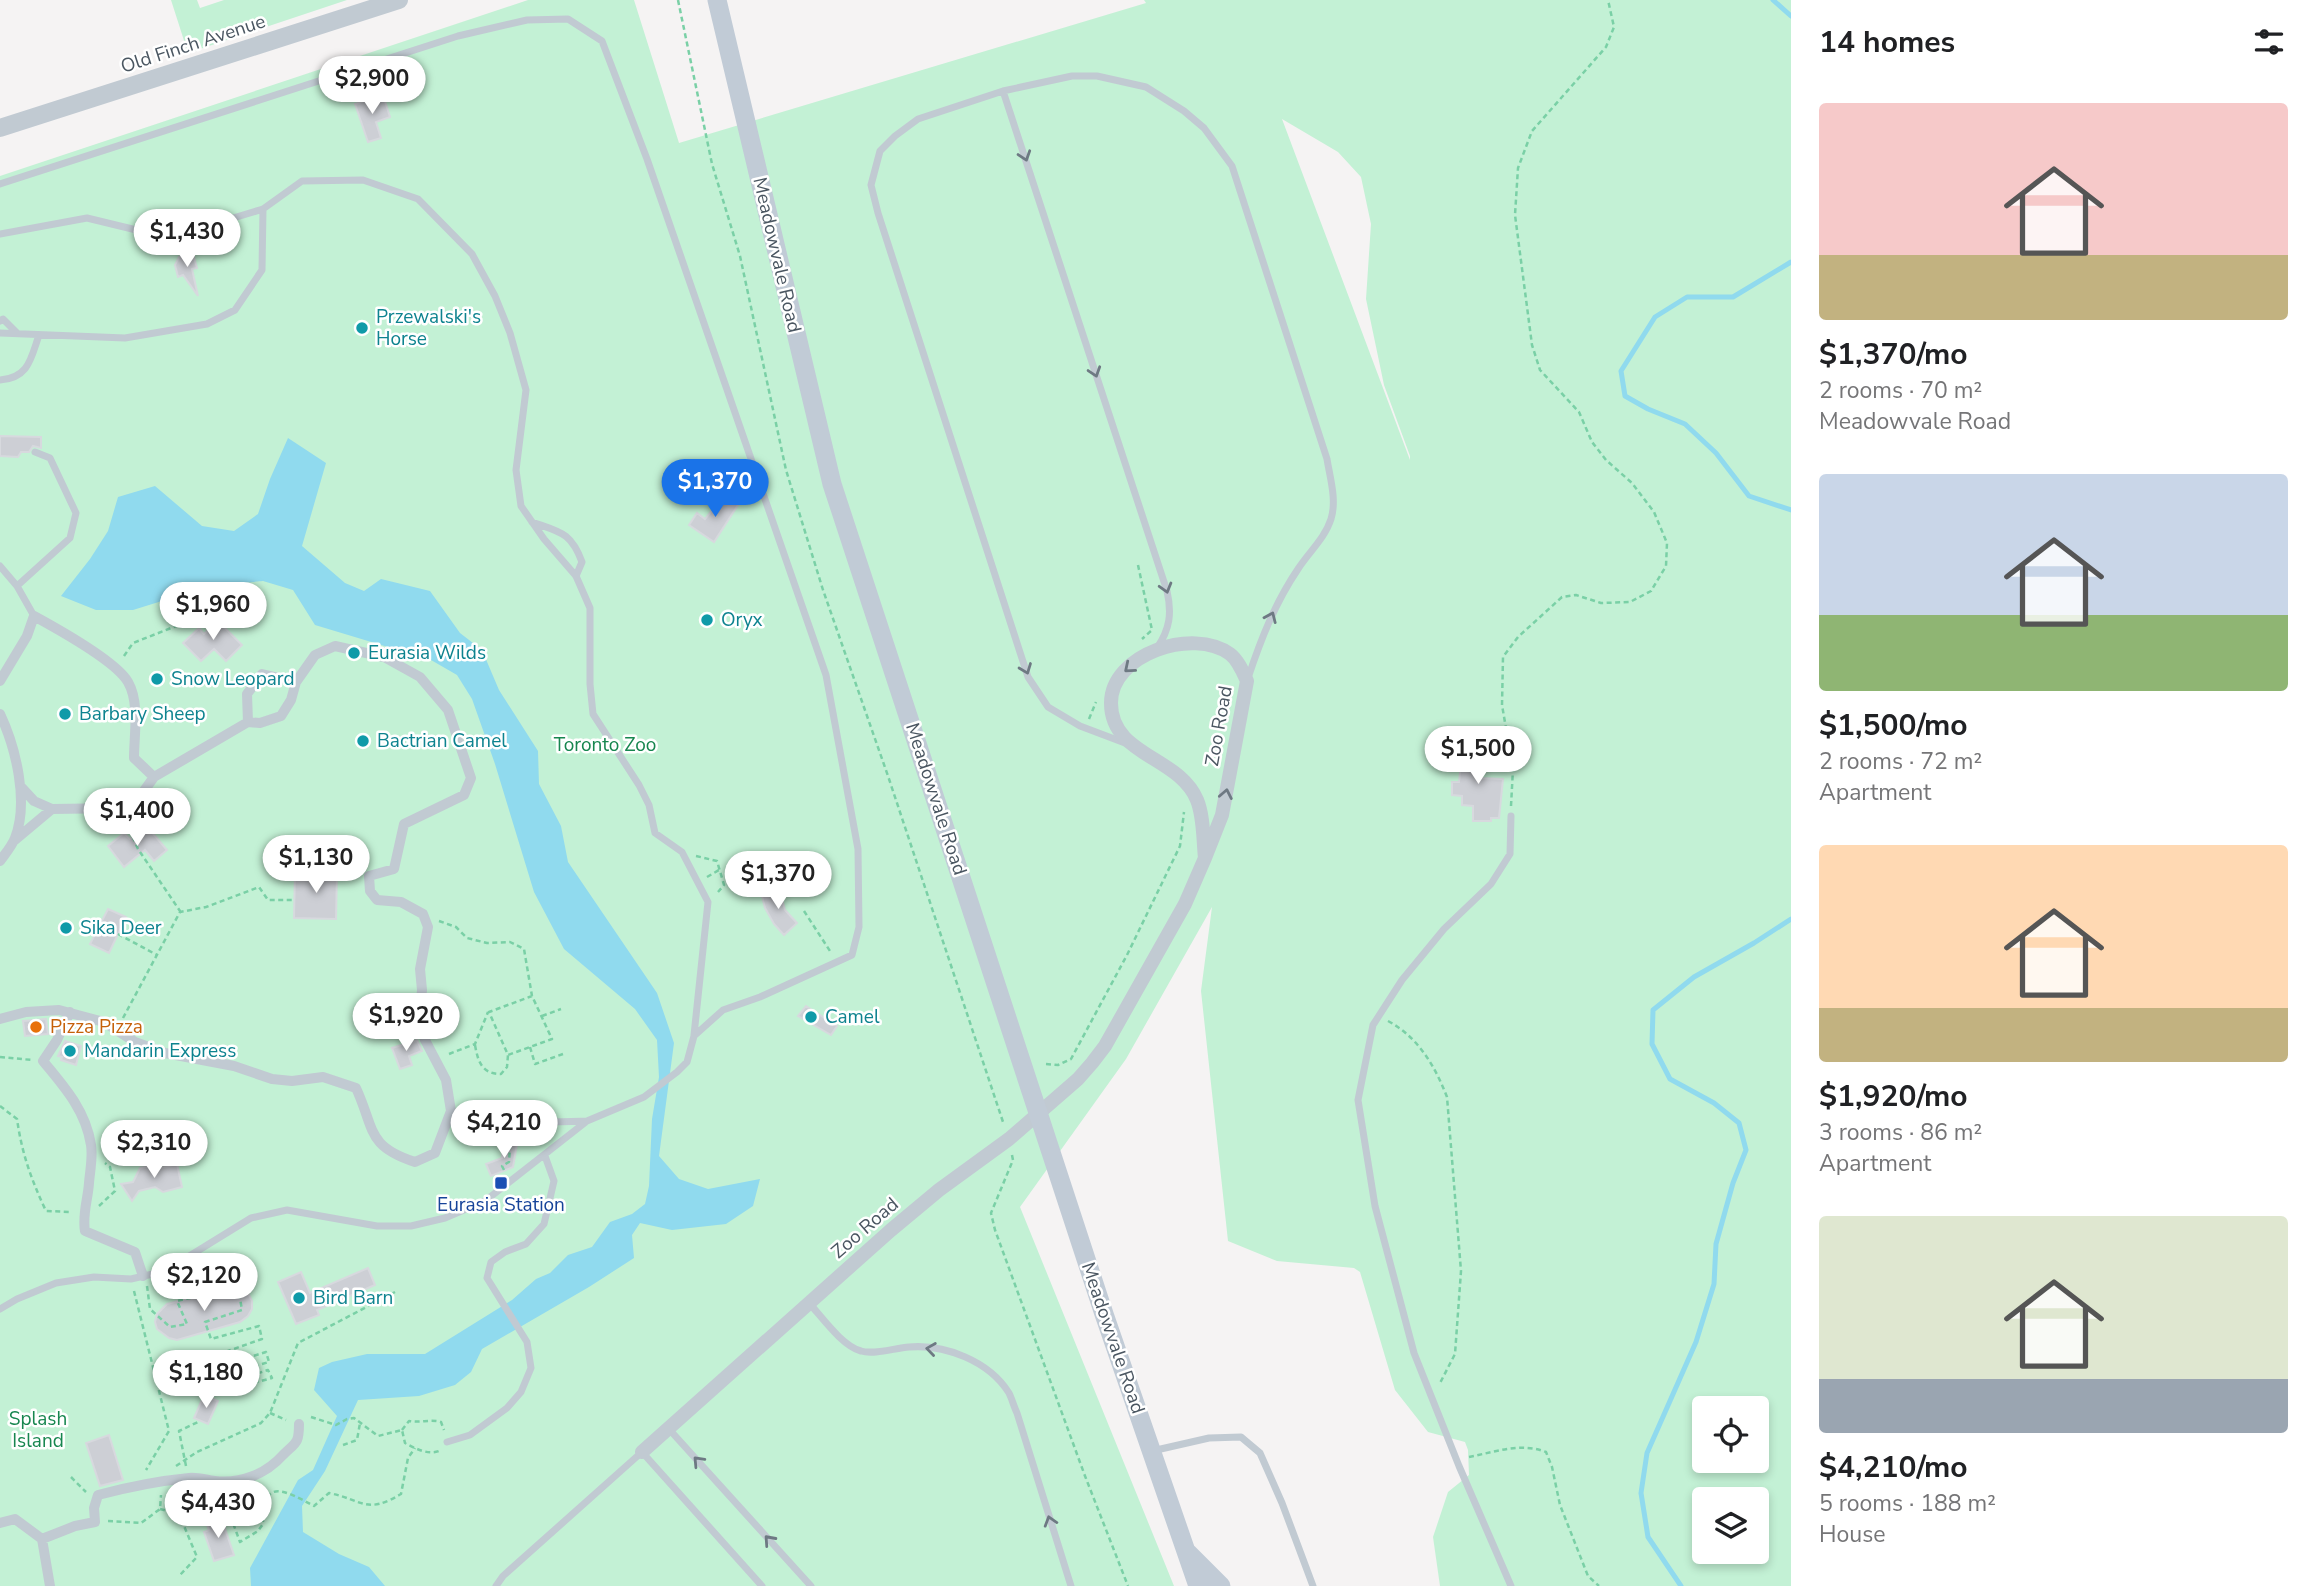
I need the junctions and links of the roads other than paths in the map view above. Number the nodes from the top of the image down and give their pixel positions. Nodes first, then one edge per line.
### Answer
1 (399, 0) edge
2 (717, 0) edge
3 (1003, 91) junction
4 (0, 128) edge
5 (0, 184) edge
6 (263, 209) junction
7 (0, 234) edge
8 (0, 321) edge
9 (0, 333) edge
10 (17, 333) junction
11 (39, 335) junction
12 (0, 380) edge
13 (36, 452) dead end
14 (532, 522) junction
15 (0, 566) edge
16 (576, 576) junction
17 (17, 586) junction
18 (34, 615) junction
19 (1157, 649) junction
20 (0, 681) edge
21 (1247, 681) junction
22 (296, 682) junction
23 (0, 714) edge
24 (248, 722) junction
25 (1129, 744) junction
26 (154, 778) junction
27 (22, 788) junction
28 (52, 809) junction
29 (1511, 816) road end
30 (15, 840) junction
31 (1205, 858) junction
32 (0, 862) edge
33 (70, 1012) junction
34 (0, 1019) edge
35 (694, 1036) junction
36 (451, 1111) junction
37 (1038, 1114) junction
38 (587, 1121) junction
39 (545, 1156) junction
40 (144, 1276) junction
41 (808, 1303) junction
42 (0, 1309) edge
43 (299, 1424) road end
44 (668, 1428) junction
45 (447, 1442) road end
46 (1152, 1451) junction
47 (642, 1452) junction
48 (0, 1523) edge
49 (42, 1539) junction
50 (1185, 1549) junction
51 (50, 1586) edge
52 (495, 1586) edge
53 (762, 1586) edge
54 (811, 1586) edge
55 (1070, 1586) edge
56 (1198, 1586) edge
57 (1221, 1586) edge
58 (1312, 1586) edge
59 (1511, 1586) edge

1 - 4 street, Old Finch Avenue
2 - 37 main road, Meadowvale Road
3 -> 19 lane
21 -> 3 lane
3 -> 25 lane
5 - 35 lane
6 - 7 lane
6 - 11 lane
6 - 14 lane
8 - 10 lane
9 - 10 lane
10 - 11 lane
11 - 12 lane
13 - 17 lane
14 - 16 lane
14 - 16 lane
15 - 17 lane
16 - 35 lane
17 - 18 lane
18 - 20 street
18 - 26 street
19 - 21 street, Zoo Road
19 -> 25 street, Zoo Road
31 -> 21 street, Zoo Road
22 - 24 street
22 - 24 street
22 - 36 street
23 - 27 street
24 - 26 street
25 - 31 street, Zoo Road
26 - 28 street
27 - 28 street
27 - 30 street
28 - 30 street
29 - 59 lane
30 - 32 street
31 - 37 street, Zoo Road
33 - 34 street
33 - 36 street
33 - 40 street
35 - 38 lane
36 - 38 lane
37 - 41 street, Zoo Road
37 - 46 main road, Meadowvale Road
38 - 39 lane
39 - 40 lane
39 - 45 lane
40 - 42 lane
41 - 44 street, Zoo Road
55 -> 41 lane
43 - 49 street
44 - 47 street, Zoo Road
54 -> 44 lane
46 - 50 main road, Meadowvale Road
46 - 58 lane
47 - 52 lane, Zoo Road
47 - 53 lane
48 - 49 street
49 - 51 street
50 - 56 main road, Meadowvale Road
50 - 57 main road

